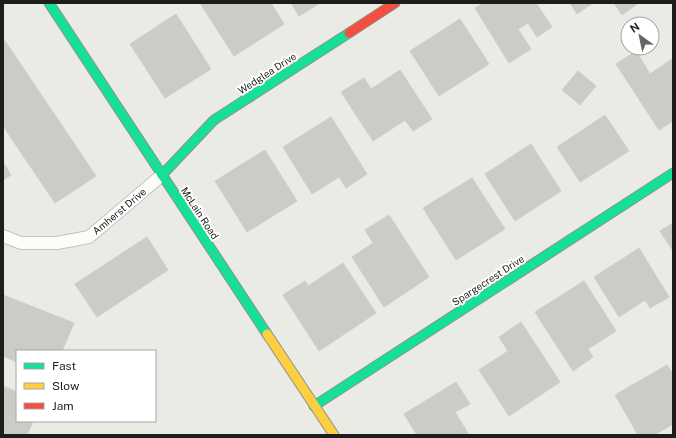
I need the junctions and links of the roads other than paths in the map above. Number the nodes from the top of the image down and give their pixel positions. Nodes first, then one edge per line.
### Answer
1 (49, 3) edge
2 (395, 3) edge
3 (673, 173) edge
4 (162, 175) junction
5 (3, 236) edge
6 (314, 406) junction
7 (334, 435) edge

1 - 4 street, McLain Road
2 - 4 street, Wedglea Drive
3 - 6 street, Spargecrest Drive
4 - 5 lane, Amherst Drive
4 - 6 street, McLain Road
6 - 7 street, McLain Road

